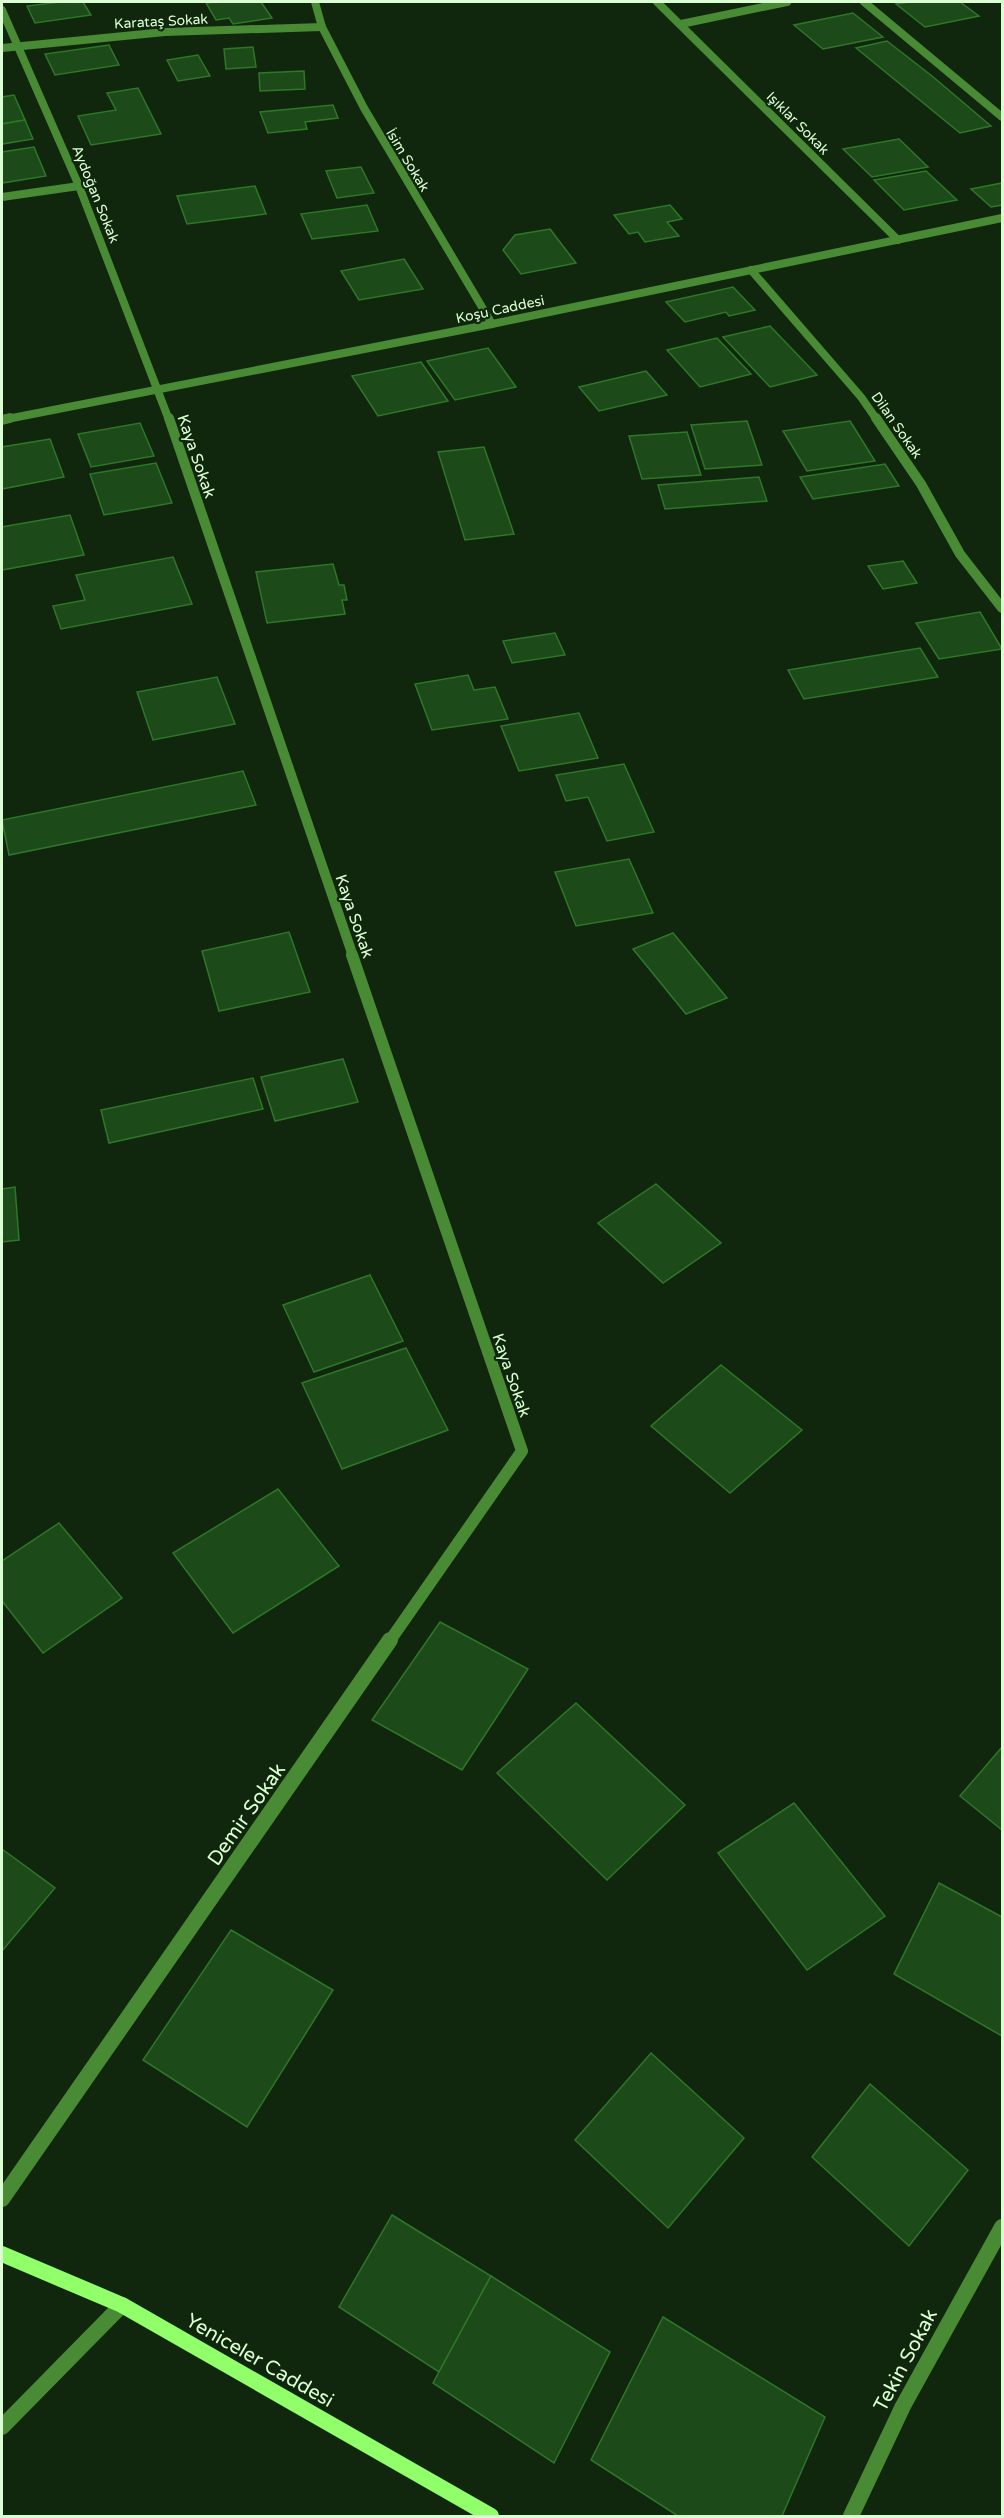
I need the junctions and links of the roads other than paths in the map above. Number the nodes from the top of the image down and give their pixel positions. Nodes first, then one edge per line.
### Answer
1 (315, 2) edge
2 (657, 2) edge
3 (787, 2) edge
4 (864, 2) edge
5 (2, 10) edge
6 (681, 24) junction
7 (322, 27) junction
8 (19, 46) junction
9 (2, 48) edge
10 (1002, 117) edge
11 (79, 186) junction
12 (2, 197) edge
13 (1002, 218) edge
14 (898, 240) junction
15 (751, 270) junction
16 (492, 324) junction
17 (159, 390) junction
18 (2, 420) edge
19 (1002, 608) edge
20 (522, 1451) joint
21 (2, 2199) edge
22 (1002, 2227) edge
23 (2, 2254) edge
24 (122, 2306) junction
25 (2, 2427) edge
26 (491, 2517) edge
27 (851, 2517) edge

1 - 7 street, İsim Sokak
2 - 6 street, Işıklar Sokak
3 - 6 street
4 - 10 street
5 - 8 street, Aydoğan Sokak
6 - 14 street, Işıklar Sokak
7 - 8 street, Karataş Sokak
7 - 16 street, İsim Sokak
8 - 9 street, Karataş Sokak
8 - 11 street, Aydoğan Sokak
11 - 12 street
11 - 17 street, Aydoğan Sokak
13 - 14 street, Koşu Caddesi
14 - 15 street, Koşu Caddesi
15 - 16 street, Koşu Caddesi
15 - 19 street, Dilan Sokak
16 - 17 street, Koşu Caddesi
17 - 18 street, Koşu Caddesi
17 - 20 street, Kaya Sokak
20 - 21 street, Demir Sokak
22 - 27 street, Tekin Sokak
23 - 24 street, Yeniceler Caddesi
24 - 25 street
24 - 26 street, Yeniceler Caddesi

